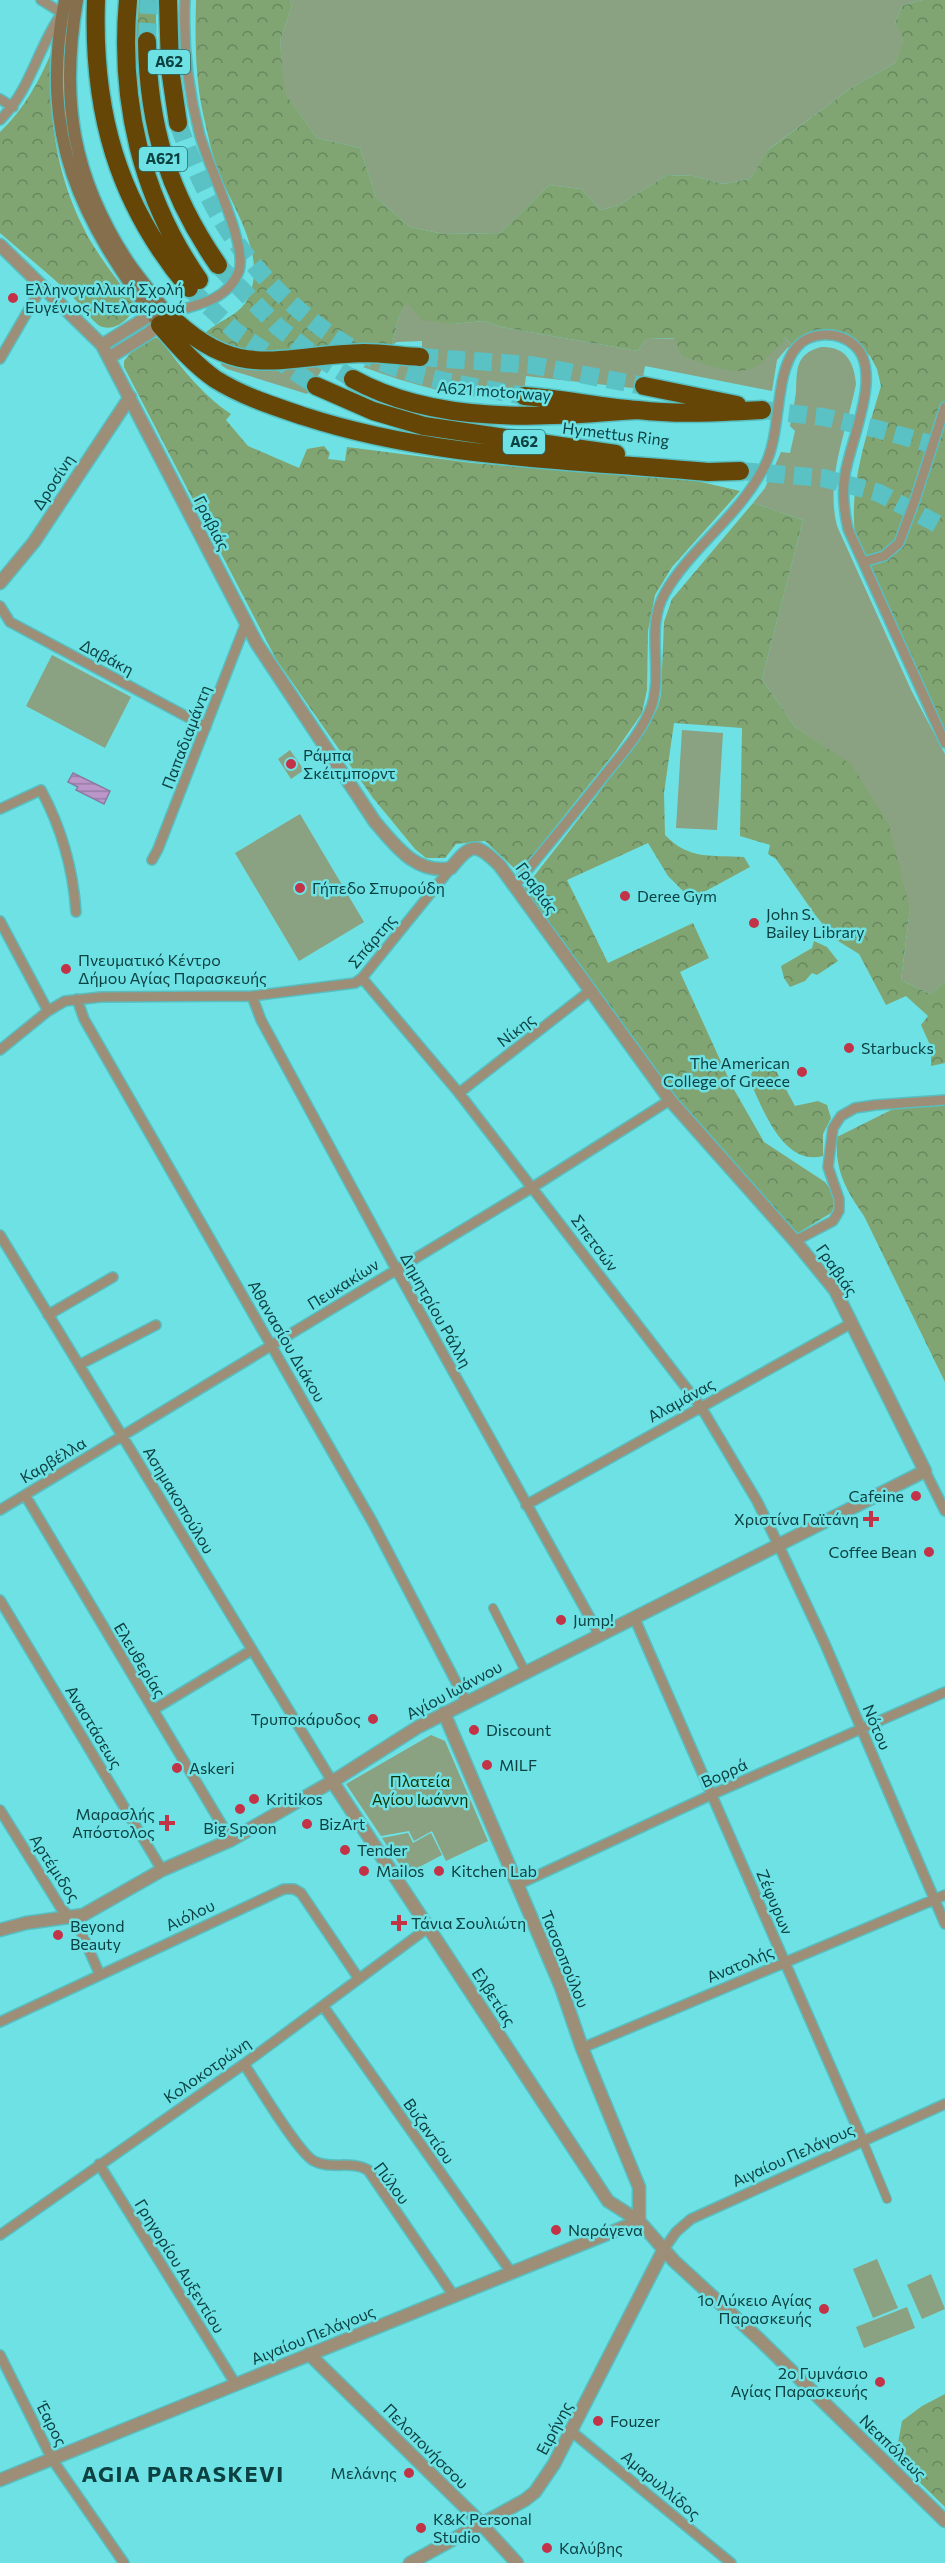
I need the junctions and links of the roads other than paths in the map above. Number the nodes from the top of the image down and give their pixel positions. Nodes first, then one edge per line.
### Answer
1 (41, 0) edge
2 (64, 0) edge
3 (78, 0) edge
4 (96, 0) edge
5 (128, 0) edge
6 (168, 0) edge
7 (185, 0) edge
8 (62, 13) junction
9 (147, 41) tunnel mouth
10 (0, 99) edge
11 (13, 107) junction
12 (0, 120) edge
13 (178, 123) tunnel mouth
14 (0, 245) edge
15 (218, 265) tunnel mouth
16 (43, 285) junction
17 (160, 317) junction
18 (102, 345) junction
19 (110, 357) junction
20 (420, 357) tunnel mouth
21 (0, 359) edge
22 (353, 379) tunnel mouth
23 (316, 386) tunnel mouth
24 (644, 386) tunnel mouth
25 (524, 396) tunnel mouth
26 (130, 397) junction
27 (945, 407) edge
28 (638, 410) junction
29 (863, 562) junction
30 (0, 583) edge
31 (0, 606) edge
32 (246, 623) junction
33 (206, 728) junction
34 (945, 743) edge
35 (0, 809) edge
36 (152, 860) dead end
37 (451, 868) junction
38 (515, 885) junction
39 (76, 912) dead end
40 (0, 921) edge
41 (362, 978) junction
42 (591, 990) junction
43 (252, 996) junction
44 (77, 999) junction
45 (48, 1011) junction
46 (0, 1050) edge
47 (459, 1093) junction
48 (670, 1100) junction
49 (945, 1100) edge
50 (533, 1187) junction
51 (0, 1235) edge
52 (795, 1241) junction
53 (396, 1269) junction
54 (113, 1277) dead end
55 (48, 1315) junction
56 (852, 1323) junction
57 (156, 1325) dead end
58 (272, 1346) junction
59 (79, 1365) junction
60 (701, 1407) junction
61 (122, 1436) junction
62 (925, 1471) junction
63 (25, 1495) junction
64 (526, 1505) junction
65 (0, 1510) edge
66 (945, 1511) edge
67 (778, 1544) junction
68 (0, 1600) edge
69 (493, 1608) dead end
70 (634, 1617) junction
71 (599, 1634) junction
72 (252, 1650) junction
73 (523, 1667) dead end
74 (945, 1692) edge
75 (466, 1701) junction
76 (153, 1710) junction
77 (444, 1713) junction
78 (861, 1728) junction
79 (332, 1781) junction
80 (713, 1794) junction
81 (0, 1810) edge
82 (231, 1840) junction
83 (162, 1870) junction
84 (517, 1885) junction
85 (945, 1895) edge
86 (934, 1900) junction
87 (70, 1917) junction
88 (945, 1924) edge
89 (429, 1927) junction
90 (0, 1930) edge
91 (784, 1961) junction
92 (100, 1975) junction
93 (359, 1979) junction
94 (323, 2006) junction
95 (0, 2022) edge
96 (582, 2048) junction
97 (244, 2064) junction
98 (945, 2104) edge
99 (863, 2141) junction
100 (99, 2164) junction
101 (887, 2199) dead end
102 (639, 2221) junction
103 (0, 2235) edge
104 (664, 2249) junction
105 (511, 2272) junction
106 (454, 2296) junction
107 (309, 2354) junction
108 (0, 2355) edge
109 (235, 2383) junction
110 (571, 2431) junction
111 (52, 2459) junction
112 (0, 2480) edge
113 (945, 2521) edge
114 (482, 2524) junction
115 (124, 2563) edge
116 (410, 2563) edge
117 (517, 2563) edge
118 (731, 2563) edge

1 - 8 street
2 - 8 main road
3 - 17 main road
4 - 5 highway, Α621
6 - 13 highway, Α62
7 - 17 street
8 - 11 street
8 - 17 main road
9 - 15 highway, Α621
10 - 11 street
11 - 12 street
14 - 16 street, Γραβιάς
16 - 18 street, Γραβιάς
16 - 21 street
17 - 18 street
17 - 19 street
17 - 20 highway
17 - 23 highway, Hymettus Ring / Α62
18 - 19 street, Γραβιάς
19 - 26 street, Γραβιάς
22 - 28 highway, A621 motorway
24 - 28 highway, Hymettus Ring
25 - 28 highway, Hymettus Ring
26 - 30 street, Δροσίνη
26 - 32 street, Γραβιάς
27 - 29 street
29 - 34 street
29 - 38 street
31 - 33 street, Δαβάκη
32 - 33 street, Παπαδιαμάντη
32 - 37 street, Γραβιάς
33 - 36 street, Παπαδιαμάντη
35 - 39 street
37 - 38 street, Γραβιάς
37 - 41 street, Σπάρτης
38 - 42 street, Γραβιάς
40 - 45 street
41 - 43 street, Σπάρτης
41 - 47 street, Σπετσών
42 - 47 street, Νίκης
42 - 48 street, Γραβιάς
43 - 44 street, Σπάρτης
43 - 53 street, Δημητρίου Ράλλη
44 - 45 street
44 - 58 street, Αθανασίου Διάκου
45 - 46 street
47 - 50 street, Σπετσών
48 - 50 street, Πευκακίων
48 - 52 street, Γραβιάς
49 - 52 street
50 - 53 street, Πευκακίων
50 - 60 street, Σπετσών
51 - 55 street, Ασημακοπούλου
52 - 56 street, Γραβιάς
53 - 58 street, Πευκακίων
53 - 64 street, Δημητρίου Ράλλη
54 - 55 street
55 - 59 street, Ασημακοπούλου
56 - 60 street, Αλαμάνας
56 - 62 street, Γραβιάς
57 - 59 street
58 - 61 street, Πευκακίων
58 - 75 street, Αθανασίου Διάκου
59 - 61 street, Ασημακοπούλου
60 - 64 street, Αλαμάνας
60 - 67 street, Σπετσών
61 - 63 street, Καρβέλλα
61 - 72 street, Ασημακοπούλου
62 - 66 street, Γραβιάς
62 - 67 street, Αγίου Ιωάννου
63 - 65 street, Καρβέλλα
63 - 76 street, Ελευθερίας
64 - 71 street, Δημητρίου Ράλλη
67 - 70 street, Αγίου Ιωάννου
67 - 78 street, Νότου
68 - 83 street, Αναστάσεως
69 - 73 street
70 - 71 street, Αγίου Ιωάννου
70 - 80 street, Ζέφυρων
71 - 75 street, Αγίου Ιωάννου
72 - 76 street
72 - 79 street, Ασημακοπούλου
74 - 78 street, Βορρά
75 - 77 street, Αγίου Ιωάννου
76 - 82 street, Ελευθερίας
77 - 79 street, Αγίου Ιωάννου
77 - 84 street, Τασσοπούλου
78 - 80 street, Βορρά
78 - 86 street, Νότου
79 - 82 street, Αγίου Ιωάννου
79 - 89 street, Ελβετίας
80 - 84 street, Βορρά
80 - 91 street, Ζέφυρων
81 - 87 street, Αρτέμιδος
82 - 83 street, Αγίου Ιωάννου
83 - 87 street, Αγίου Ιωάννου
84 - 96 street, Τασσοπούλου
85 - 86 street, Ανατολής
86 - 88 street, Νότου
86 - 91 street, Ανατολής
87 - 90 street, Αγίου Ιωάννου
87 - 92 street, Αρτέμιδος
89 - 93 street, Κολοκοτρώνη
89 - 102 street, Ελβετίας
91 - 96 street, Ανατολής
91 - 99 street, Ζέφυρων
92 - 93 street, Αιόλου
92 - 95 street, Αιόλου
93 - 94 street, Κολοκοτρώνη
94 - 97 street, Κολοκοτρώνη
94 - 105 street, Βυζαντίου
96 - 102 street, Τασσοπούλου
97 - 100 street, Κολοκοτρώνη
97 - 106 street, Πύλου
98 - 99 street, Αιγαίου Πελάγους
99 - 101 street, Ζέφυρων
99 - 104 street, Αιγαίου Πελάγους
100 - 103 street, Κολοκοτρώνη
100 - 109 street, Γρηγορίου Αυξεντίου
102 - 104 street, Νεαπόλεως
102 - 105 street, Αιγαίου Πελάγους
104 - 110 street, Ειρήνης
104 - 113 street, Νεαπόλεως
105 - 106 street, Αιγαίου Πελάγους
106 - 107 street, Αιγαίου Πελάγους
107 - 109 street, Αιγαίου Πελάγους
107 - 114 street, Πελοπονήσσου
108 - 111 street, Έαρος
109 - 111 street, Αιγαίου Πελάγους
110 - 114 street, Ειρήνης
110 - 118 street, Αμαρυλλίδος
111 - 112 street, Αιγαίου Πελάγους
111 - 115 street, Έαρος
114 - 116 street, Ειρήνης
114 - 117 street, Πελοπονήσσου

